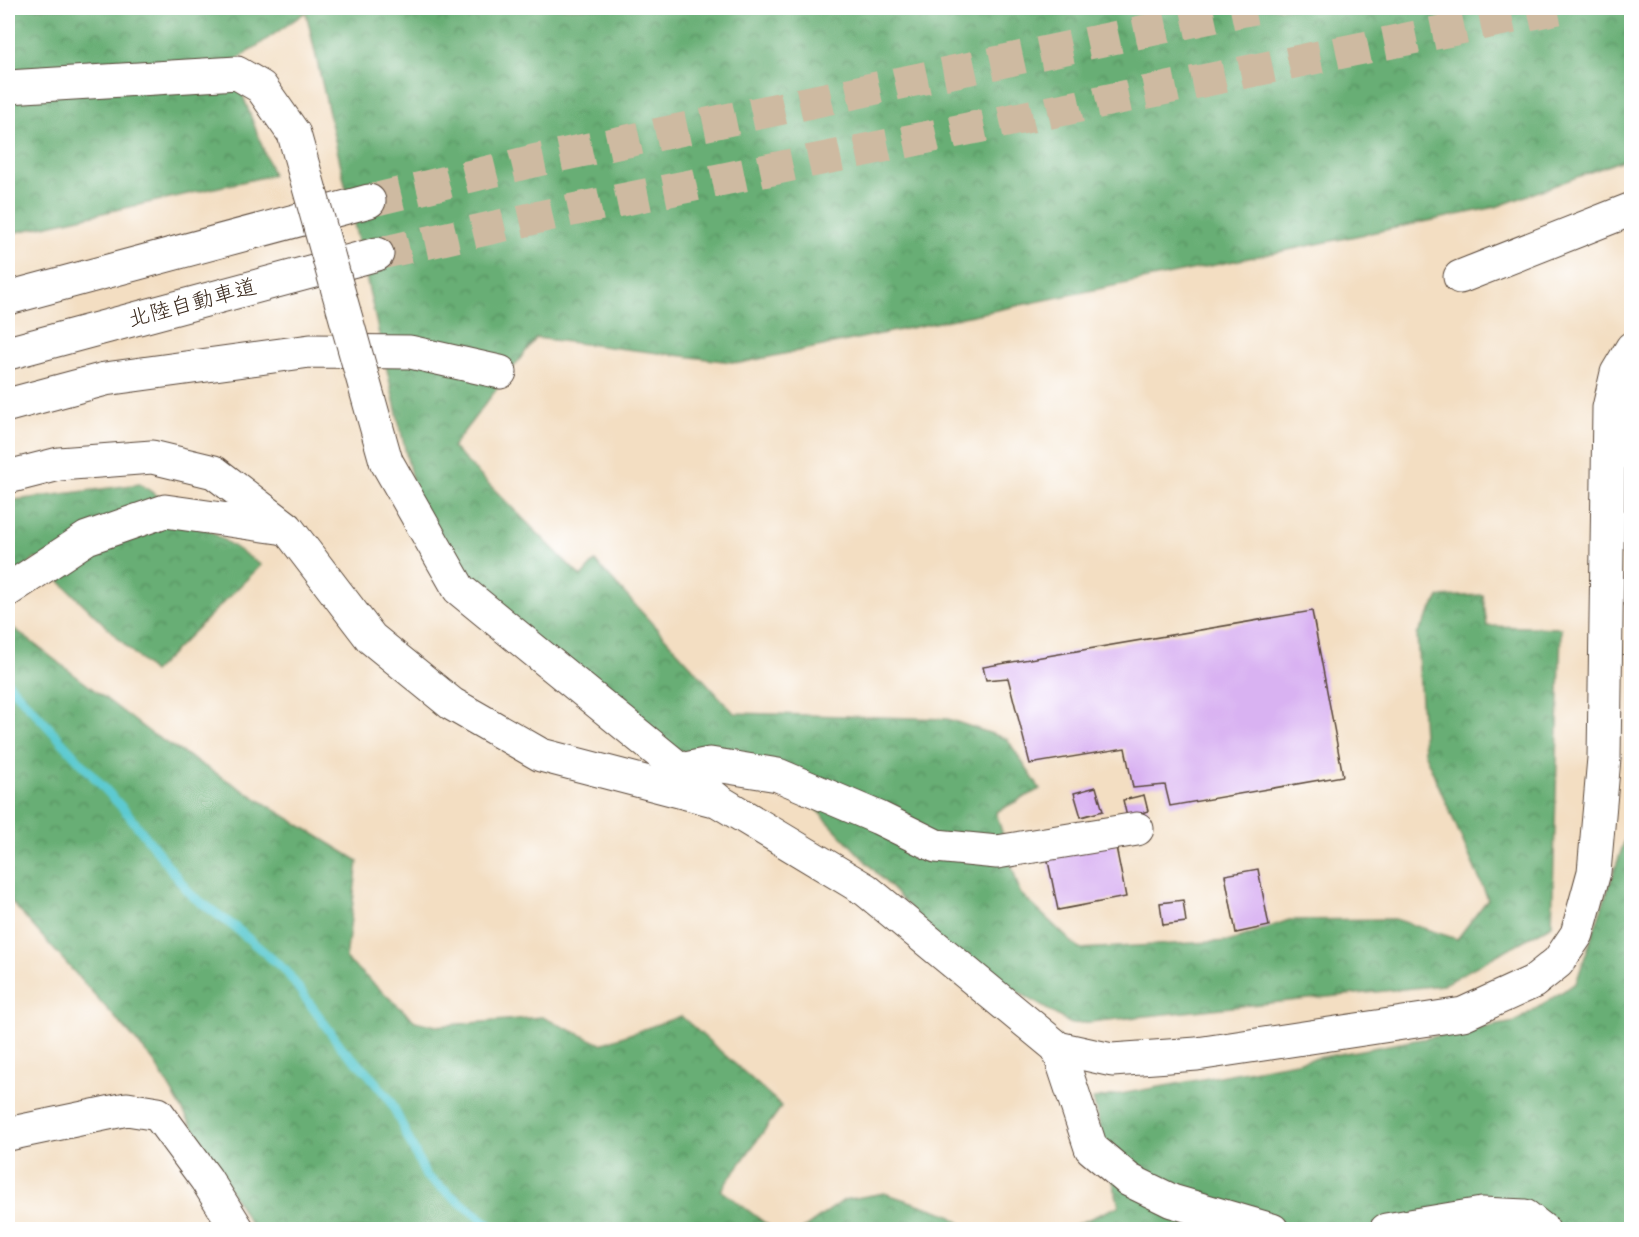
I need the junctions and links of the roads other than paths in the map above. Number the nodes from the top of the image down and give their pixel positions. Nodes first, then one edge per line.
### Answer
1 (8, 87) edge
2 (369, 201) tunnel mouth
3 (1632, 209) edge
4 (377, 254) tunnel mouth
5 (1460, 277) dead end
6 (8, 298) edge
7 (1632, 348) edge
8 (8, 353) edge
9 (500, 372) dead end
10 (8, 405) edge
11 (8, 477) edge
12 (287, 528) junction
13 (8, 590) edge
14 (681, 770) junction
15 (720, 802) junction
16 (1137, 829) dead end
17 (1058, 1048) junction
18 (8, 1134) edge
19 (238, 1230) edge
20 (1272, 1230) edge
21 (1386, 1230) edge
22 (1543, 1230) edge

1 - 14 main road, bridge
2 - 6 main road
3 - 5 main road
4 - 8 main road, 北陸自動車道
7 - 17 main road
9 - 10 main road
11 - 12 main road
12 - 13 main road
12 - 15 main road
14 - 15 main road
14 - 16 main road
15 - 17 main road
17 - 20 main road
18 - 19 main road
21 - 22 main road

